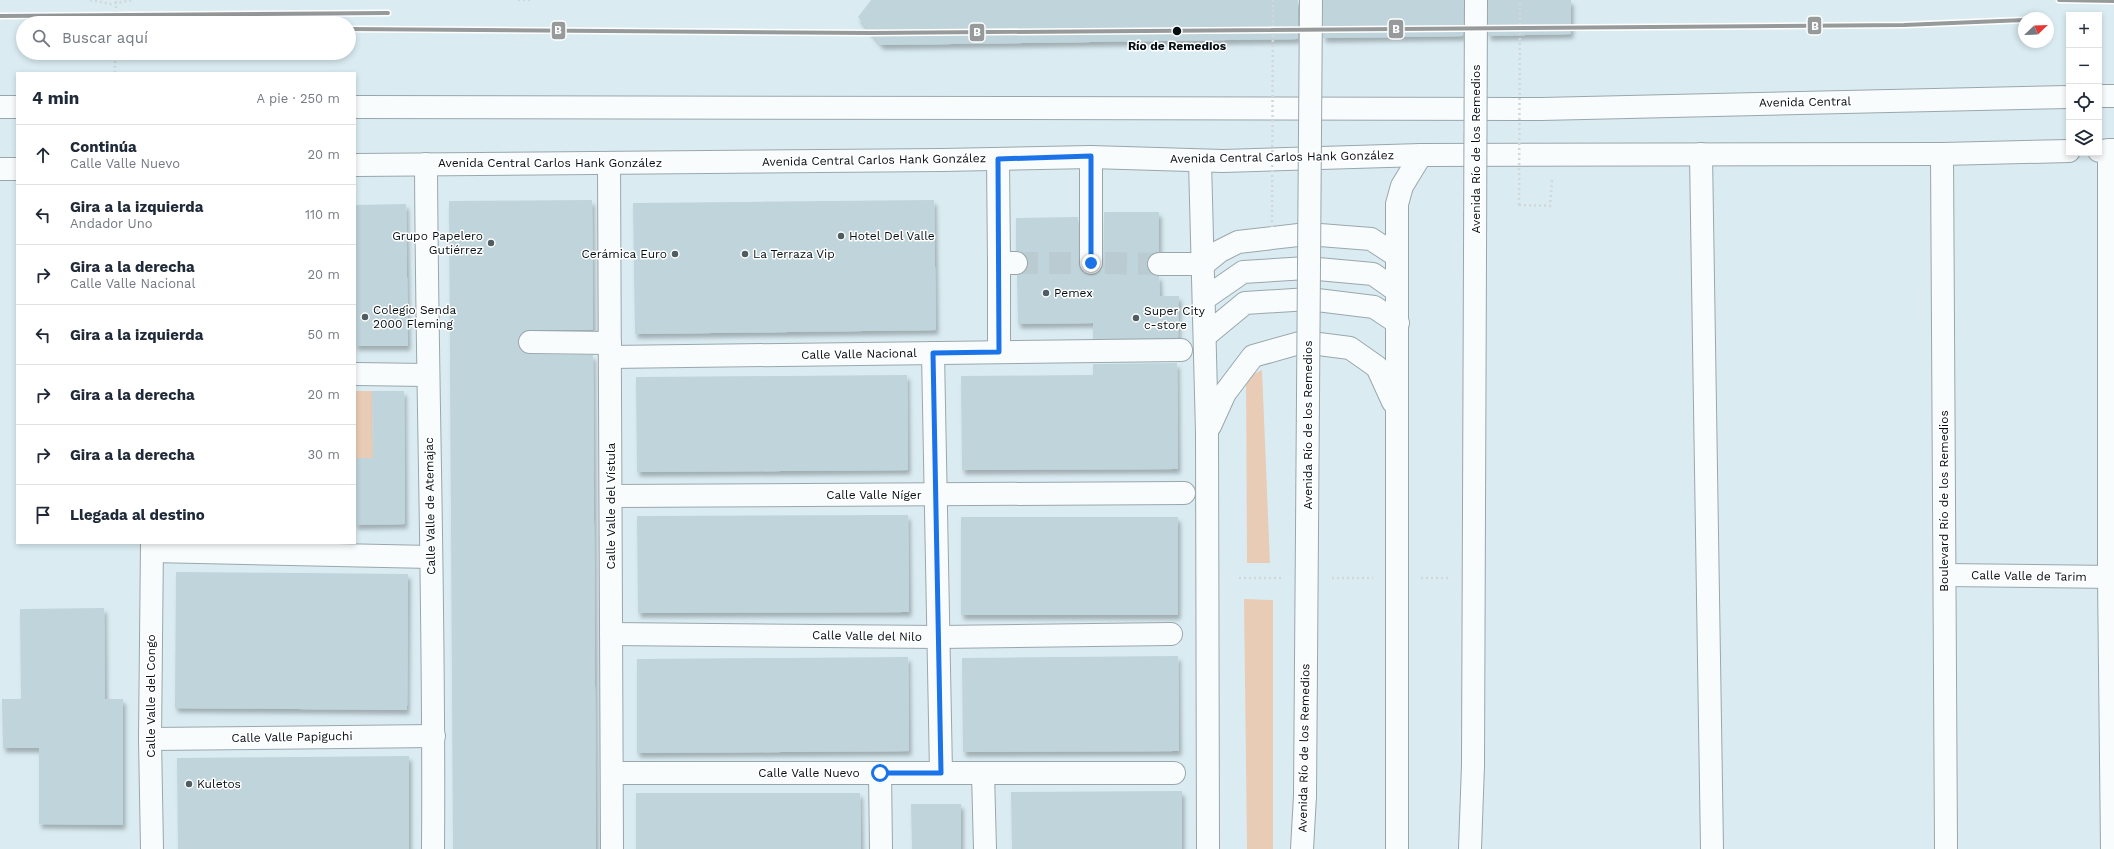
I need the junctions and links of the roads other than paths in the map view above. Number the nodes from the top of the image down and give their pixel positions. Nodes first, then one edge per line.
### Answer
1 (1311, 0) edge
2 (1476, 0) edge
3 (2102, 96) edge
4 (2114, 96) edge
5 (2066, 97) edge
6 (0, 107) edge
7 (16, 107) edge
8 (356, 107) edge
9 (2107, 150) edge
10 (2066, 151) edge
11 (1701, 154) junction
12 (1942, 154) junction
13 (1421, 155) junction
14 (1091, 156) junction
15 (998, 159) junction
16 (1200, 161) junction
17 (609, 163) junction
18 (426, 164) junction
19 (356, 165) edge
20 (0, 169) edge
21 (16, 169) edge
22 (1396, 256) junction
23 (1090, 263) dead end
24 (1159, 264) tunnel mouth
25 (1204, 264) junction
26 (1397, 291) junction
27 (1204, 299) junction
28 (1398, 323) junction
29 (1205, 336) junction
30 (530, 342) dead end
31 (610, 350) junction
32 (1181, 350) dead end
33 (999, 352) junction
34 (933, 353) junction
35 (356, 374) edge
36 (427, 375) junction
37 (1396, 409) junction
38 (1208, 433) junction
39 (1184, 493) dead end
40 (936, 495) junction
41 (611, 496) junction
42 (152, 547) edge
43 (430, 557) junction
44 (1945, 575) junction
45 (2112, 577) edge
46 (611, 634) junction
47 (1171, 634) dead end
48 (938, 637) junction
49 (434, 736) junction
50 (150, 739) junction
51 (612, 773) junction
52 (880, 773) junction
53 (941, 773) junction
54 (983, 773) junction
55 (1174, 773) dead end
56 (152, 849) edge
57 (434, 849) edge
58 (612, 849) edge
59 (881, 849) edge
60 (985, 849) edge
61 (1208, 849) edge
62 (1302, 849) edge
63 (1397, 849) edge
64 (1470, 849) edge
65 (1712, 849) edge
66 (1946, 849) edge
67 (2112, 849) edge

1 - 62 main road, Avenida Río de los Remedios, bridge
2 - 64 main road, Avenida Río de los Remedios, bridge
3 - 4 main road
5 - 8 main road, Avenida Central
6 - 7 main road
9 - 45 main road
10 - 12 main road
11 - 12 main road
11 - 13 main road, Avenida Central Carlos Hank González
11 - 65 main road
12 - 44 main road, Boulevard Río de los Remedios
13 - 16 main road, Avenida Central Carlos Hank González
13 - 22 main road
14 - 15 main road, Avenida Central Carlos Hank González
14 - 16 main road, Avenida Central Carlos Hank González
14 - 23 main road
15 - 17 main road, Avenida Central Carlos Hank González
15 - 33 main road
16 - 25 main road
17 - 18 main road, Avenida Central Carlos Hank González
17 - 31 main road, Calle Valle del Vístula
18 - 19 main road, Avenida Central Carlos Hank González
18 - 36 main road, Calle Valle de Atemajac
20 - 21 main road
22 - 25 main road
22 - 26 main road
24 - 25 main road
25 - 27 main road
26 - 27 main road
26 - 28 main road
27 - 29 main road
28 - 29 main road
28 - 37 main road
29 - 38 main road
30 - 31 main road, Calle Valle Nacional
31 - 34 main road, Calle Valle Nacional
31 - 41 main road, Calle Valle del Vístula
32 - 33 main road, Calle Valle Nacional
33 - 34 main road, Calle Valle Nacional
34 - 40 main road
35 - 36 main road
36 - 43 main road, Calle Valle de Atemajac
37 - 38 main road
37 - 63 main road
38 - 61 main road
39 - 40 main road, Calle Valle Níger
40 - 41 main road, Calle Valle Níger
40 - 48 main road
41 - 46 main road, Calle Valle del Vístula
42 - 43 main road
42 - 50 main road, Calle Valle del Congo
43 - 49 main road, Calle Valle de Atemajac
44 - 45 main road, Calle Valle de Tarim
44 - 66 main road, Boulevard Río de los Remedios
45 - 67 main road
46 - 48 main road, Calle Valle del Nilo
46 - 51 main road, Calle Valle del Vístula
47 - 48 main road, Calle Valle del Nilo
48 - 53 main road
49 - 50 main road, Calle Valle Papiguchi
49 - 57 main road, Calle Valle de Atemajac
50 - 56 main road, Calle Valle del Congo
51 - 52 main road, Calle Valle Nuevo
51 - 58 main road, Calle Valle del Vístula
52 - 53 main road, Calle Valle Nuevo
52 - 59 main road
53 - 54 main road, Calle Valle Nuevo
54 - 55 main road, Calle Valle Nuevo
54 - 60 main road

